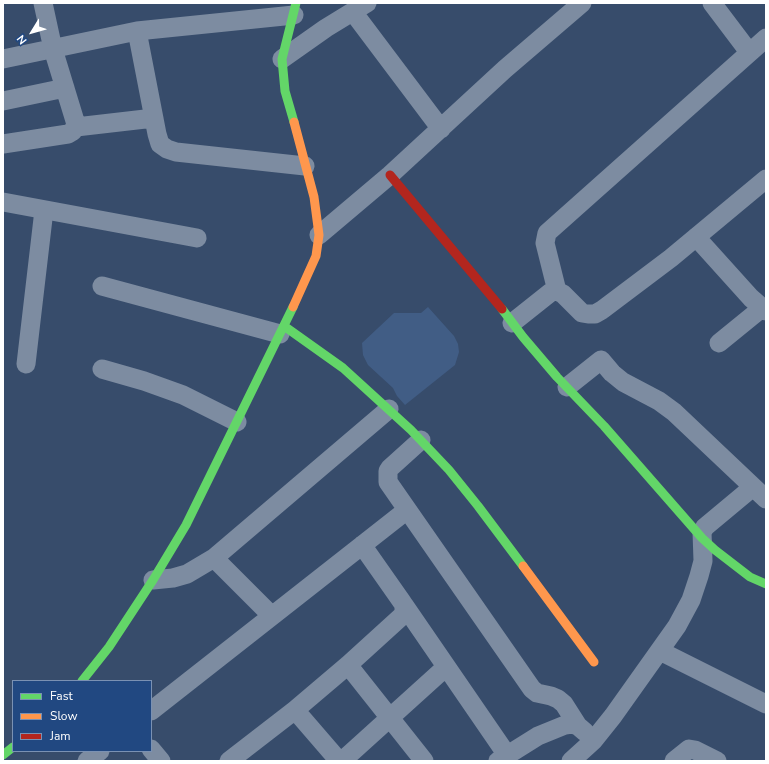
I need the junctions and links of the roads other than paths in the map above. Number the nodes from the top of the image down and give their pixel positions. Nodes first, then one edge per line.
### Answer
1 (43, 3) edge
2 (582, 3) edge
3 (712, 3) edge
4 (360, 7) edge
5 (295, 9) edge
6 (267, 10) edge
7 (137, 31) junction
8 (766, 38) edge
9 (53, 49) junction
10 (749, 52) junction
11 (3, 59) edge
12 (282, 59) junction
13 (65, 88) junction
14 (3, 101) edge
15 (154, 118) junction
16 (76, 127) junction
17 (441, 129) junction
18 (3, 144) edge
19 (305, 166) junction
20 (390, 175) junction
21 (766, 179) edge
22 (3, 202) edge
23 (44, 210) junction
24 (319, 235) junction
25 (696, 237) junction
26 (197, 238) dead end
27 (102, 286) dead end
28 (558, 291) junction
29 (764, 309) edge
30 (512, 323) junction
31 (282, 330) junction
32 (719, 343) dead end
33 (26, 364) dead end
34 (102, 369) dead end
35 (567, 387) junction
36 (389, 409) junction
37 (237, 422) junction
38 (421, 440) junction
39 (760, 493) edge
40 (407, 510) junction
41 (702, 538) junction
42 (362, 545) junction
43 (214, 558) junction
44 (154, 580) junction
45 (766, 584) edge
46 (404, 605) junction
47 (272, 616) junction
48 (660, 651) junction
49 (594, 662) dead end
50 (348, 665) junction
51 (446, 667) junction
52 (88, 678) edge
53 (766, 704) edge
54 (152, 710) edge
55 (295, 710) junction
56 (390, 718) junction
57 (578, 726) junction
58 (594, 740) junction
59 (12, 747) edge
60 (152, 750) edge
61 (99, 752) edge
62 (3, 755) edge
63 (250, 755) edge
64 (503, 758) edge
65 (87, 761) edge
66 (161, 761) edge
67 (229, 761) edge
68 (340, 761) edge
69 (424, 761) edge
70 (571, 761) edge
71 (674, 761) edge
72 (717, 761) edge

1 - 9 street
2 - 17 street
3 - 10 street
4 - 12 street
4 - 17 street
5 - 6 street
5 - 12 street
6 - 7 street
7 - 9 street
7 - 15 street
8 - 10 street
9 - 11 street
9 - 13 street
10 - 28 street
12 - 19 street
13 - 14 street
13 - 16 street
15 - 16 street
15 - 19 street
16 - 18 street
17 - 20 street
19 - 24 street
20 - 24 street
20 - 30 street
21 - 25 street
22 - 23 street
23 - 26 street
23 - 33 street
24 - 31 street
25 - 28 street
25 - 29 street
27 - 31 street
28 - 30 street
29 - 32 street
30 - 35 street
31 - 36 street
31 - 37 street
34 - 37 street
35 - 39 street
35 - 41 street
36 - 38 street
36 - 43 street
37 - 44 street
38 - 40 street
38 - 49 street
39 - 41 street
40 - 42 street
40 - 57 street
41 - 45 street
41 - 48 street
42 - 46 street
42 - 47 street
43 - 44 street
43 - 47 street
44 - 52 street
46 - 50 street
46 - 51 street
47 - 54 street
48 - 53 street
48 - 58 street
50 - 55 street
50 - 56 street
51 - 56 street
51 - 64 street
55 - 63 street
55 - 68 street
56 - 68 street
56 - 69 street
57 - 58 street
57 - 64 street
58 - 70 street
59 - 62 street
60 - 66 street
61 - 65 street
63 - 67 street
71 - 72 street

